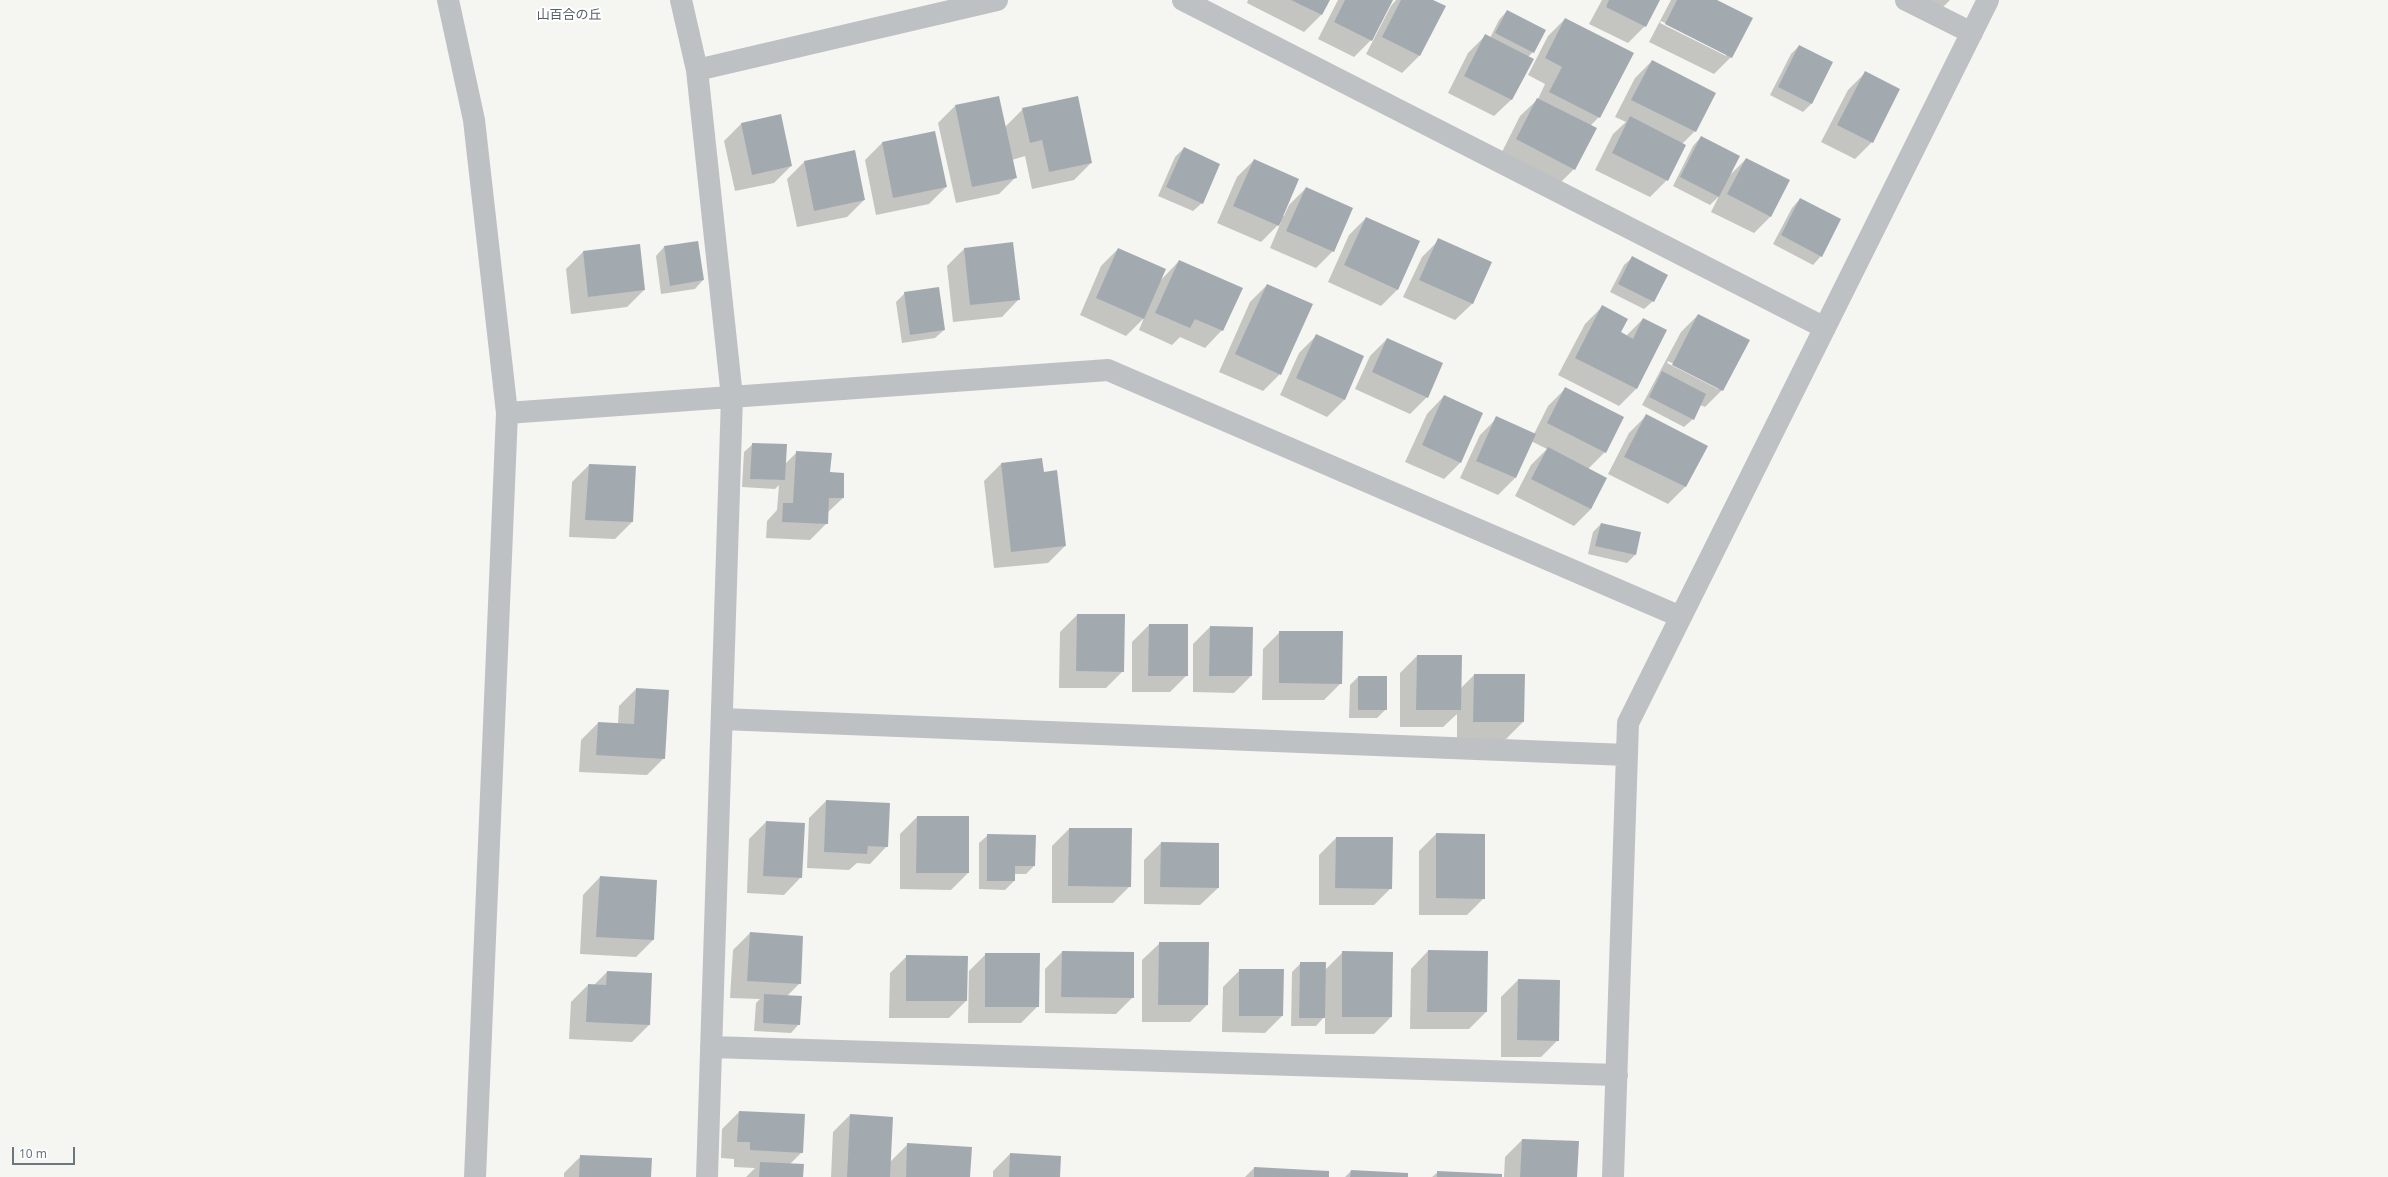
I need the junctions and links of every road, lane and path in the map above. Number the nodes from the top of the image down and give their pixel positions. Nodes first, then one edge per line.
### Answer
1 (448, 0) edge
2 (682, 0) edge
3 (997, 0) edge
4 (1183, 0) edge
5 (1906, 0) edge
6 (1988, 0) edge
7 (1972, 33) junction
8 (697, 70) junction
9 (1825, 328) junction
10 (732, 397) junction
11 (507, 413) junction
12 (1682, 617) junction
13 (722, 719) junction
14 (1627, 755) junction
15 (711, 1047) junction
16 (1617, 1075) junction
17 (476, 1177) edge
18 (707, 1177) edge
19 (1614, 1177) edge

1 - 11 street
2 - 8 street
3 - 8 street
4 - 9 street
5 - 7 street
6 - 7 street
7 - 9 street
8 - 10 street
9 - 12 street
10 - 11 street
10 - 12 street
10 - 13 street
11 - 17 street
12 - 14 street
13 - 14 street
13 - 15 street
14 - 16 street
15 - 16 street
15 - 18 street
16 - 19 street

